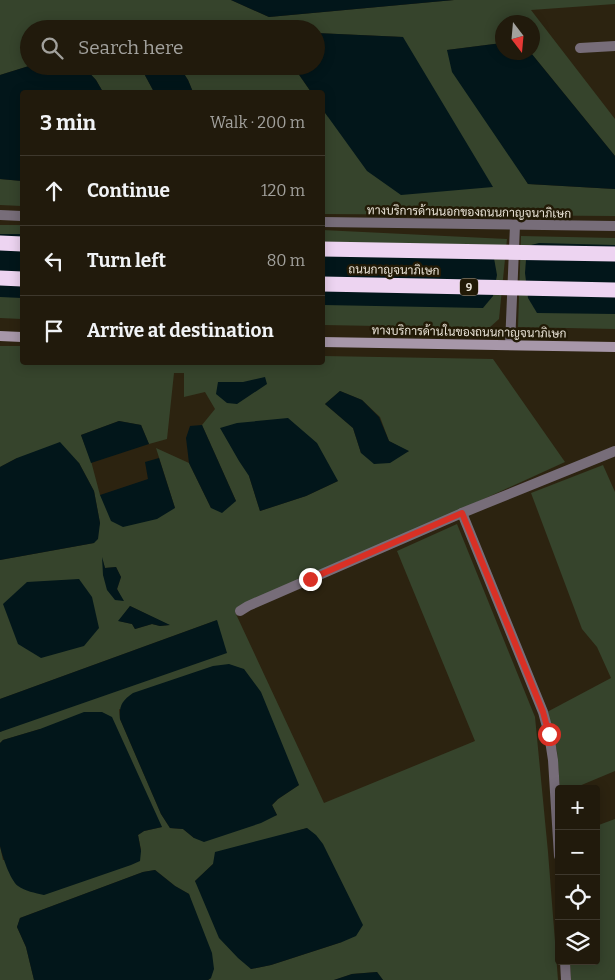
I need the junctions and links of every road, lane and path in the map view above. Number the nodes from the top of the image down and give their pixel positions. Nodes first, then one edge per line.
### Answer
1 (615, 46) edge
2 (580, 48) dead end
3 (0, 215) edge
4 (20, 216) edge
5 (325, 222) edge
6 (515, 225) junction
7 (615, 226) edge
8 (0, 243) edge
9 (20, 244) edge
10 (325, 249) edge
11 (615, 254) edge
12 (0, 278) edge
13 (20, 278) edge
14 (325, 284) edge
15 (615, 290) edge
16 (0, 336) edge
17 (20, 337) edge
18 (325, 342) edge
19 (510, 345) junction
20 (615, 347) edge
21 (615, 451) edge
22 (462, 513) junction
23 (240, 611) dead end
24 (557, 830) edge
25 (565, 965) edge
26 (566, 980) edge

1 - 2 street
3 - 4 street
5 - 6 street, ทางบริการด้านนอกของถนนกาญจนาภิเษก
6 - 7 street, ทางบริการด้านนอกของถนนกาญจนาภิเษก
6 - 19 street
8 - 9 highway
10 - 11 highway, ถนนกาญจนาภิเษก, bridge
12 - 13 highway
14 - 15 highway, ถนนกาญจนาภิเษก / 9, bridge
16 - 17 main road
18 - 19 main road, ทางบริการด้านในของถนนกาญจนาภิเษก
19 - 20 main road, ทางบริการด้านในของถนนกาญจนาภิเษก
21 - 22 street
22 - 23 street
22 - 24 street
25 - 26 street

